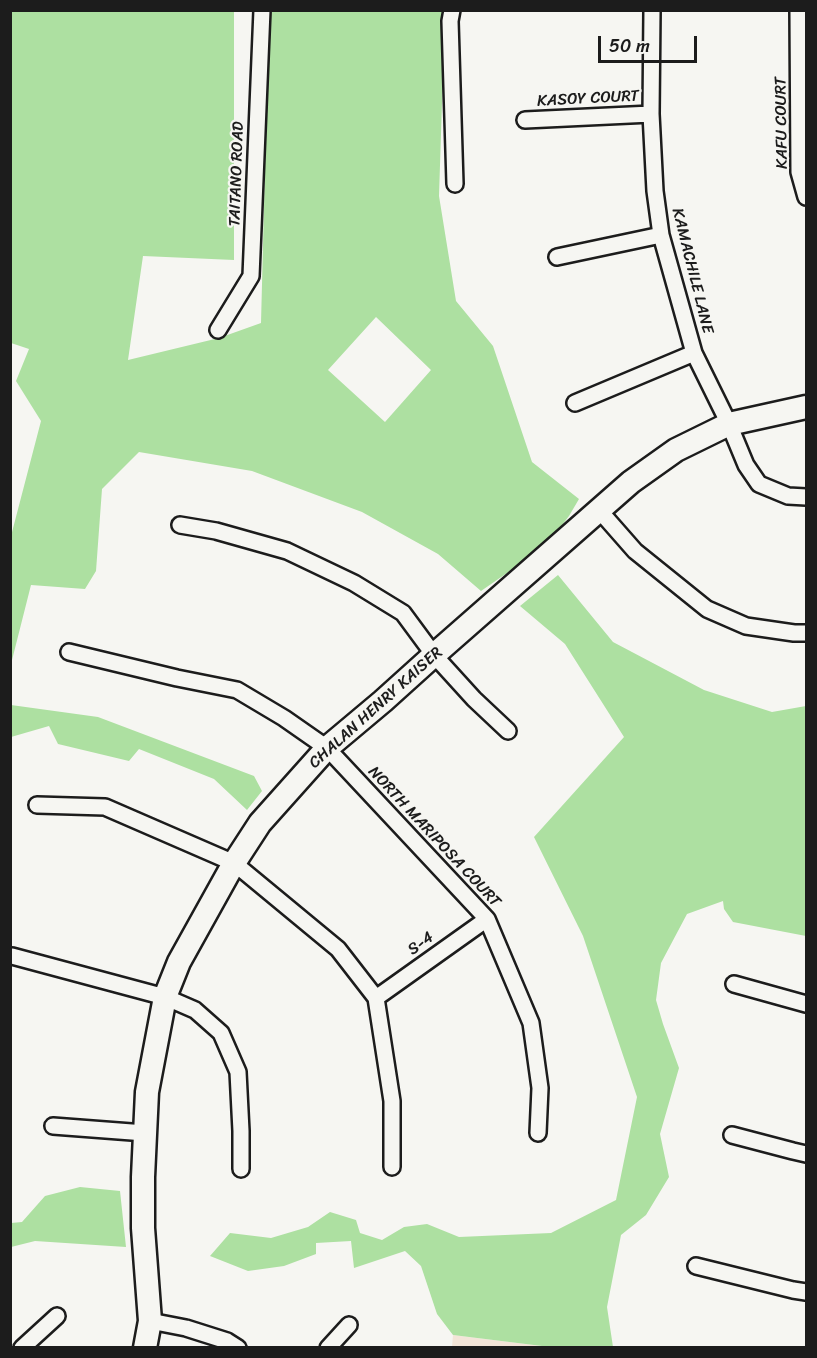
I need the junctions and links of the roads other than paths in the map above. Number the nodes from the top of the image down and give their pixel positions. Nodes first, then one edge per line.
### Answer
1 (262, 10) edge
2 (452, 10) edge
3 (652, 10) edge
4 (798, 10) edge
5 (651, 114) junction
6 (525, 120) dead end
7 (803, 122) edge
8 (455, 184) dead end
9 (807, 197) edge
10 (661, 235) junction
11 (557, 257) dead end
12 (218, 330) dead end
13 (694, 353) junction
14 (575, 403) dead end
15 (807, 407) edge
16 (729, 424) junction
17 (807, 497) edge
18 (599, 510) junction
19 (180, 525) dead end
20 (807, 633) edge
21 (69, 652) dead end
22 (434, 655) junction
23 (508, 731) dead end
24 (327, 748) junction
25 (37, 805) dead end
26 (234, 863) junction
27 (487, 919) junction
28 (12, 956) dead end
29 (734, 984) dead end
30 (165, 997) junction
31 (376, 998) junction
32 (807, 1004) edge
33 (53, 1126) dead end
34 (145, 1133) junction
35 (538, 1133) dead end
36 (732, 1135) dead end
37 (807, 1154) edge
38 (392, 1167) dead end
39 (241, 1169) dead end
40 (696, 1266) dead end
41 (807, 1292) edge
42 (57, 1316) dead end
43 (150, 1321) junction
44 (349, 1325) dead end
45 (22, 1347) edge
46 (145, 1347) edge
47 (238, 1347) edge
48 (328, 1347) edge

1 - 12 street, TAITANO ROAD
2 - 8 street
3 - 5 street, KAMACHILE LANE
4 - 7 street, KAFU COURT
5 - 6 street, KASOY COURT
5 - 10 street, KAMACHILE LANE
7 - 9 street, KAFU COURT
10 - 11 street
10 - 13 street, KAMACHILE LANE
13 - 14 street
13 - 16 street, KAMACHILE LANE
15 - 16 street, CHALAN HENRY KAISER
16 - 17 street, KAMACHILE LANE
16 - 18 street, CHALAN HENRY KAISER
18 - 20 street
18 - 22 street, CHALAN HENRY KAISER
19 - 22 street
21 - 24 street, NORTH MARIPOSA COURT
22 - 23 street
22 - 24 street, CHALAN HENRY KAISER
24 - 26 street, CHALAN HENRY KAISER
24 - 27 street, NORTH MARIPOSA COURT
25 - 26 street
26 - 30 street, CHALAN HENRY KAISER
26 - 31 street
27 - 31 street, S-4
27 - 35 street, NORTH MARIPOSA COURT
28 - 30 street
29 - 32 street
30 - 34 street, CHALAN HENRY KAISER
30 - 39 street
31 - 38 street
33 - 34 street
34 - 43 street, CHALAN HENRY KAISER
36 - 37 street
40 - 41 street
42 - 45 street
43 - 46 street, CHALAN HENRY KAISER
43 - 47 street
44 - 48 street

